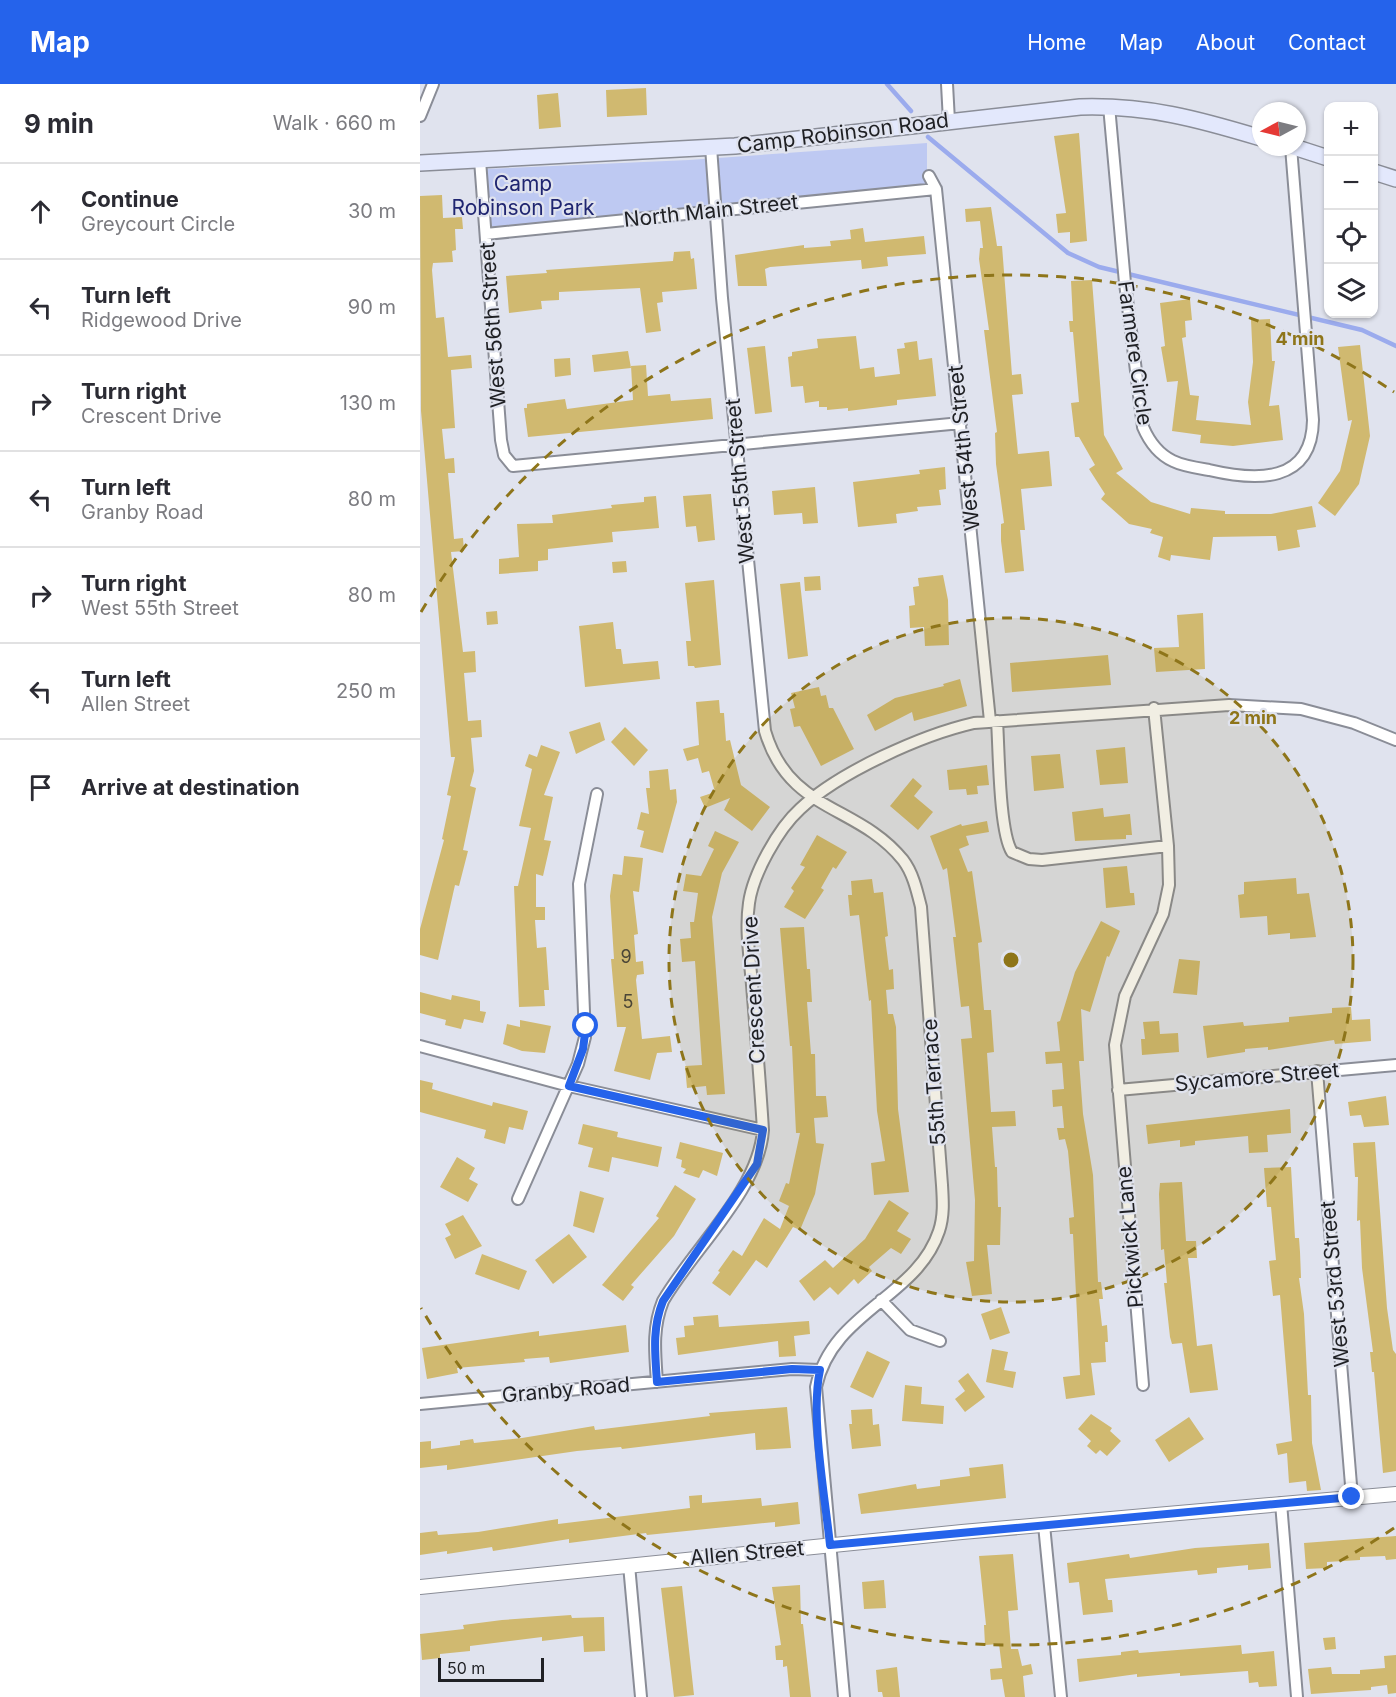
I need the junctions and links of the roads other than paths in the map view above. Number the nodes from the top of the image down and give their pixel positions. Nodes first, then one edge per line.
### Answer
1 (433, 84) edge
2 (947, 84) edge
3 (1109, 106) junction
4 (420, 116) edge
5 (946, 122) junction
6 (1252, 136) edge
7 (711, 147) junction
8 (1306, 151) edge
9 (1293, 156) edge
10 (1324, 157) edge
11 (480, 160) junction
12 (420, 163) edge
13 (1378, 173) edge
14 (929, 176) dead end
15 (1396, 178) edge
16 (936, 189) junction
17 (715, 211) junction
18 (486, 234) junction
19 (961, 423) junction
20 (737, 445) junction
21 (1154, 708) junction
22 (994, 721) junction
23 (1396, 740) edge
24 (597, 794) dead end
25 (812, 798) junction
26 (1168, 846) junction
27 (420, 1046) edge
28 (1396, 1065) edge
29 (1317, 1071) junction
30 (569, 1086) junction
31 (1118, 1089) junction
32 (763, 1130) junction
33 (519, 1199) dead end
34 (881, 1300) junction
35 (940, 1341) dead end
36 (820, 1370) junction
37 (657, 1382) junction
38 (1143, 1385) dead end
39 (420, 1404) edge
40 (1396, 1494) edge
41 (1352, 1497) junction
42 (1281, 1503) junction
43 (1044, 1525) junction
44 (830, 1545) junction
45 (629, 1565) junction
46 (420, 1587) edge
47 (641, 1697) edge
48 (844, 1697) edge
49 (1061, 1697) edge
50 (1297, 1697) edge

1 - 4 street
2 - 5 street
3 - 5 main road, Camp Robinson Road
3 - 6 main road, Camp Robinson Road
3 - 9 street, Farmere Circle
5 - 7 main road, Camp Robinson Road
7 - 11 main road, Camp Robinson Road
7 - 17 street, West 55th Street
8 - 10 main road
11 - 12 main road, Camp Robinson Road
11 - 18 street, West 56th Street
13 - 15 main road
14 - 16 street, West 54th Street
16 - 17 street, North Main Street
16 - 19 street, West 54th Street
17 - 18 street, North Main Street
17 - 20 street, West 55th Street
18 - 20 street, West 56th Street
19 - 20 street, West 56th Street
19 - 22 street, West 54th Street
20 - 25 street, West 55th Street
21 - 22 street, Crescent Drive
21 - 23 street, Crescent Drive
21 - 26 street, Pickwick Lane
22 - 25 street, Crescent Drive
22 - 26 street, West 54th Street
24 - 30 street
25 - 32 street, Crescent Drive
25 - 34 street, 55th Terrace
26 - 31 street, Pickwick Lane
27 - 30 street
28 - 29 street, Sycamore Street
29 - 31 street, Sycamore Street
29 - 41 street, West 53rd Street
30 - 32 street
30 - 33 street
31 - 38 street, Pickwick Lane
32 - 37 street, Crescent Drive
34 - 35 street
34 - 36 street, 55th Terrace
36 - 37 street, Granby Road
36 - 44 street
37 - 39 street, Granby Road
40 - 41 street, Allen Street
41 - 42 street, Allen Street
42 - 43 street, Allen Street
42 - 50 street
43 - 44 street, Allen Street
43 - 49 street
44 - 45 street, Allen Street
44 - 48 street
45 - 46 street, Allen Street
45 - 47 street

